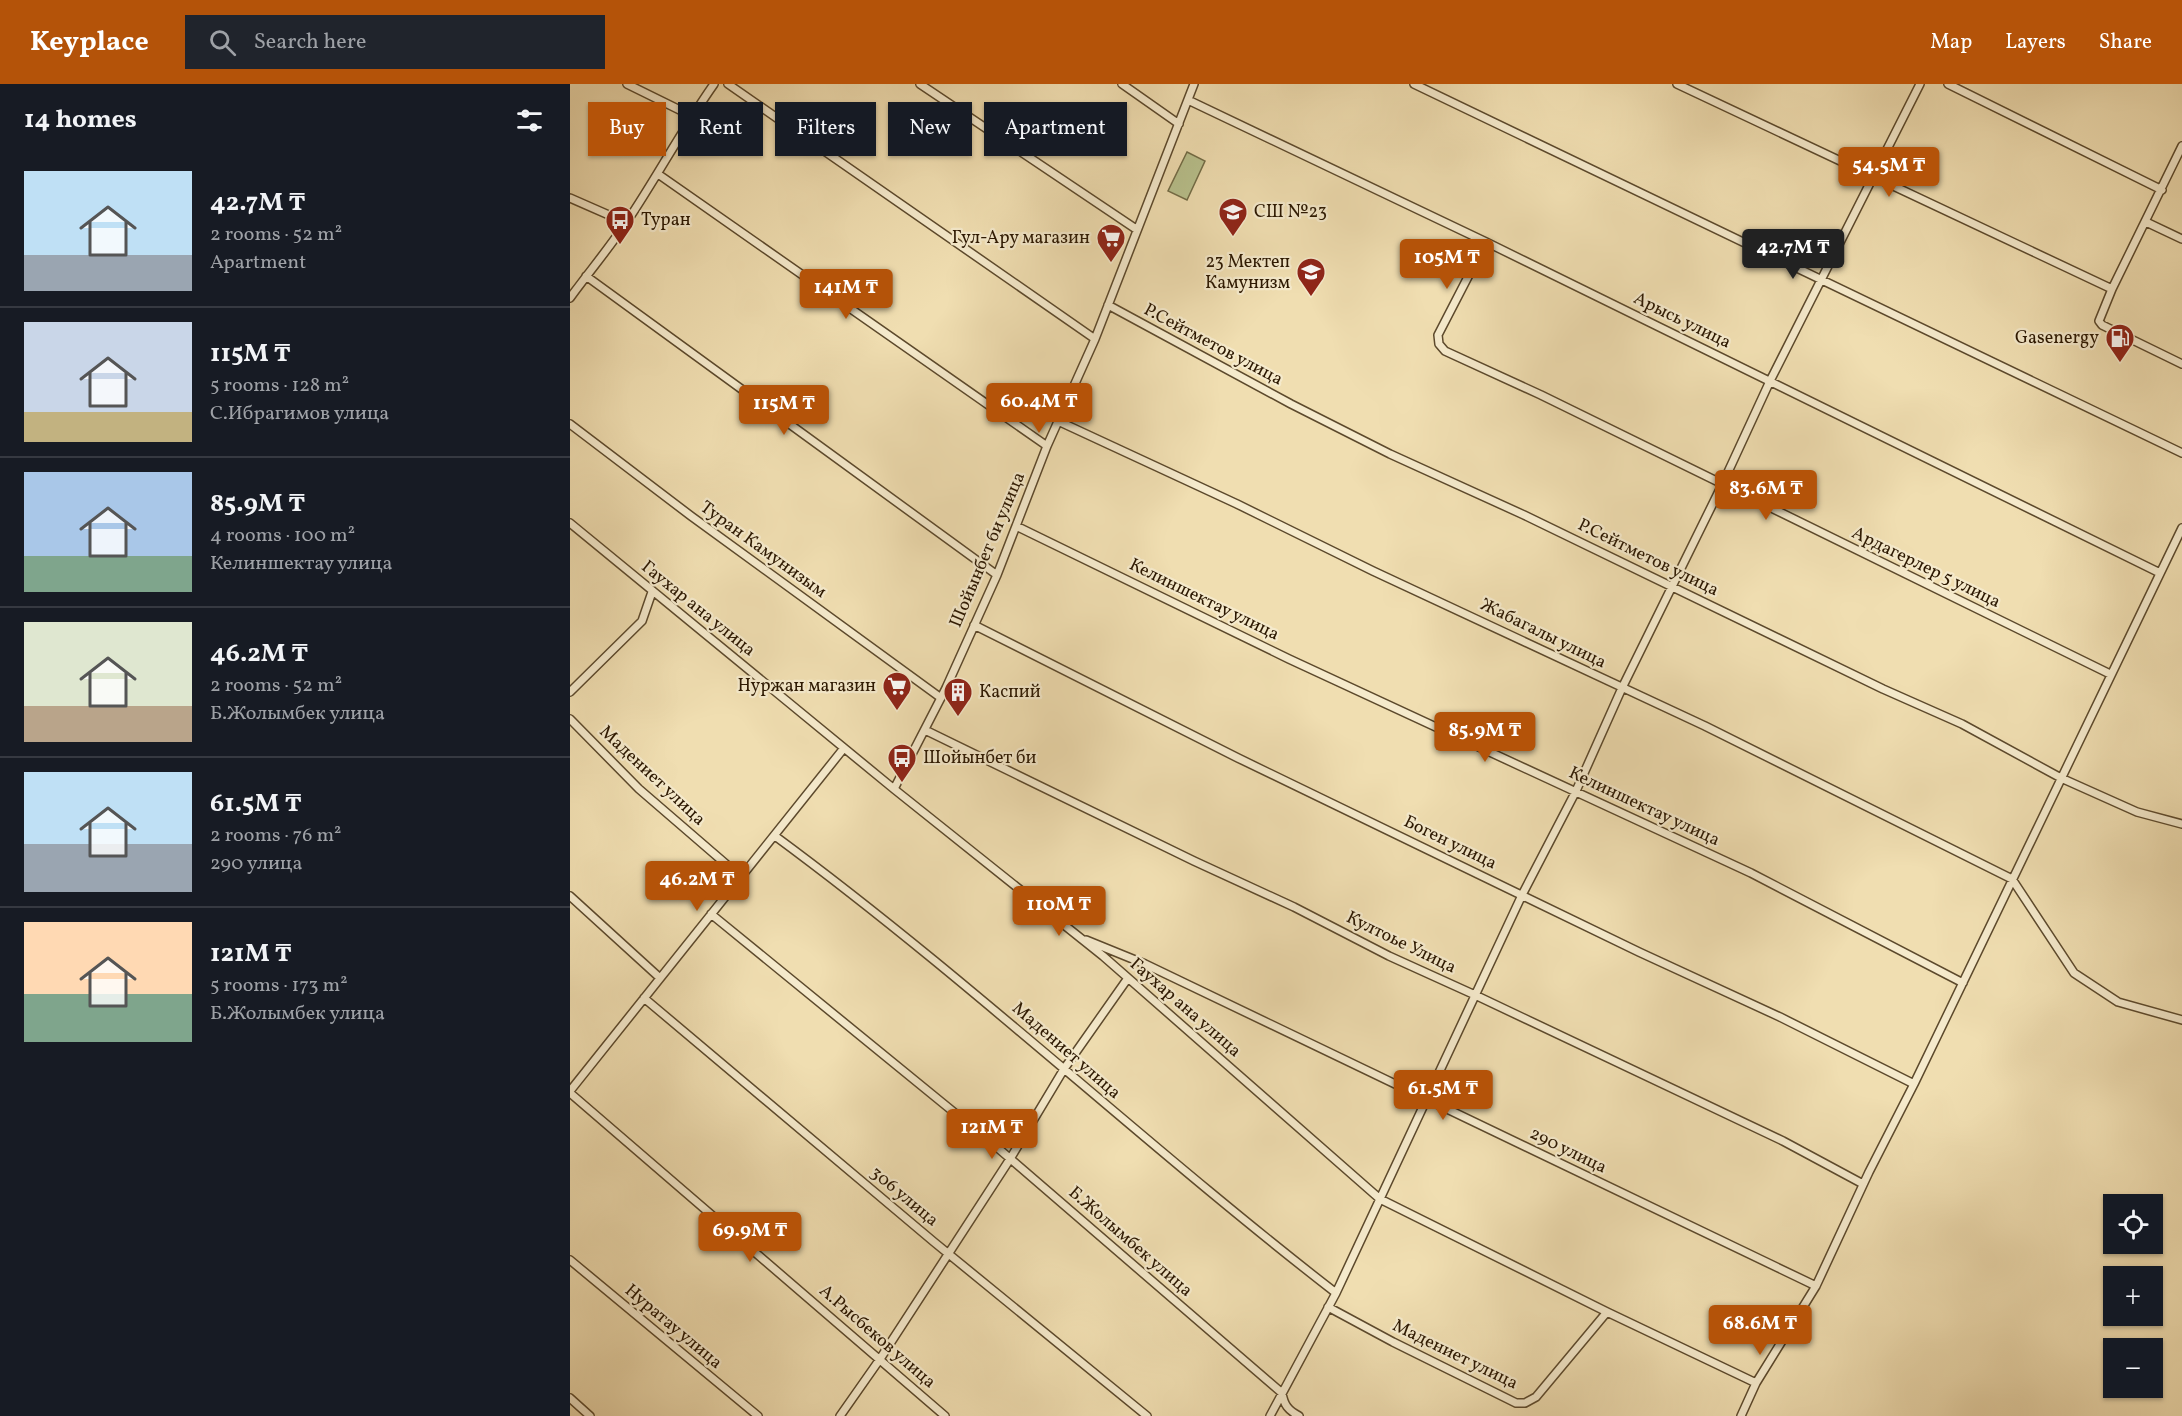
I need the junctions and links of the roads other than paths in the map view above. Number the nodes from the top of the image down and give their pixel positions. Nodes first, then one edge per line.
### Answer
1 (627, 84) edge
2 (714, 84) edge
3 (728, 84) edge
4 (920, 84) edge
5 (1122, 84) edge
6 (1194, 84) edge
7 (1414, 84) edge
8 (1677, 84) edge
9 (1920, 84) edge
10 (1948, 84) edge
11 (1188, 100) junction
12 (702, 102) edge
13 (678, 109) edge
14 (1179, 124) junction
15 (678, 140) edge
16 (2182, 146) edge
17 (658, 174) junction
18 (1873, 177) junction
19 (2163, 190) junction
20 (570, 198) edge
21 (2146, 222) junction
22 (627, 223) junction
23 (1136, 229) junction
24 (2182, 239) edge
25 (1486, 242) junction
26 (586, 276) junction
27 (1821, 279) junction
28 (2112, 289) junction
29 (570, 298) edge
30 (1108, 305) junction
31 (1095, 339) junction
32 (2182, 364) edge
33 (1770, 381) junction
34 (1058, 421) junction
35 (570, 424) edge
36 (1047, 446) junction
37 (2182, 453) edge
38 (1722, 485) junction
39 (570, 524) edge
40 (1016, 526) junction
41 (2182, 528) edge
42 (2160, 573) junction
43 (997, 575) junction
44 (1672, 586) junction
45 (652, 592) junction
46 (974, 625) junction
47 (2110, 674) junction
48 (1622, 688) junction
49 (570, 692) edge
50 (941, 698) junction
51 (570, 718) edge
52 (925, 730) junction
53 (844, 748) junction
54 (2061, 778) junction
55 (894, 789) junction
56 (1576, 791) junction
57 (2182, 824) edge
58 (775, 836) junction
59 (741, 878) junction
60 (2012, 879) junction
61 (1522, 895) junction
62 (570, 896) edge
63 (711, 914) junction
64 (1078, 936) junction
65 (660, 978) junction
66 (1128, 978) junction
67 (1963, 983) junction
68 (1475, 995) junction
69 (644, 998) junction
70 (2182, 1020) edge
71 (1064, 1069) junction
72 (1914, 1084) junction
73 (570, 1092) edge
74 (1426, 1099) junction
75 (1010, 1159) junction
76 (1863, 1184) junction
77 (1380, 1199) junction
78 (948, 1254) junction
79 (570, 1260) edge
80 (1816, 1286) junction
81 (1336, 1293) junction
82 (1328, 1308) junction
83 (1607, 1312) junction
84 (880, 1359) junction
85 (1756, 1383) junction
86 (1282, 1393) junction
87 (570, 1398) edge
88 (590, 1416) edge
89 (758, 1416) edge
90 (840, 1416) edge
91 (945, 1416) edge
92 (1147, 1416) edge
93 (1270, 1416) edge
94 (1299, 1416) edge
95 (1741, 1416) edge

1 - 13 street
2 - 12 street
3 - 31 street
4 - 23 street
5 - 14 street
6 - 11 street, Шойынбет би улица
7 - 27 street
8 - 18 street
9 - 18 street
10 - 19 street
11 - 14 street, Шойынбет би улица
11 - 25 street, Арысь улица
14 - 23 street, Шойынбет би улица
15 - 17 street
16 - 19 street
17 - 22 street
17 - 36 street
18 - 27 street
18 - 28 street
19 - 21 street
20 - 22 street
21 - 24 street
21 - 28 street
22 - 26 street
23 - 30 street, Шойынбет би улица
25 - 33 street, Арысь улица
25 - 38 street, Ардагерлер 5 улица
26 - 29 street
26 - 43 street
27 - 33 street
27 - 37 street
28 - 32 street
30 - 31 street, Шойынбет би улица
30 - 44 street, Р.Сейтметов улица
31 - 34 street, Шойынбет би улица
33 - 38 street
33 - 42 street, Арысь улица
34 - 36 street, Шойынбет би улица
34 - 48 street, Жабагалы улица
35 - 50 street, Туран Камунизым
36 - 40 street, Шойынбет би улица
38 - 44 street
38 - 47 street, Ардагерлер 5 улица
39 - 45 street, Гаухар ана улица
40 - 43 street, Шойынбет би улица
40 - 56 street, Келиншектау улица
41 - 42 street
42 - 47 street
43 - 46 street, Шойынбет би улица
44 - 48 street
44 - 54 street, Р.Сейтметов улица
45 - 49 street
45 - 53 street, Гаухар ана улица
46 - 50 street, Шойынбет би улица
46 - 61 street, Боген улица
47 - 54 street
48 - 56 street
48 - 60 street, Жабагалы улица
50 - 52 street, Шойынбет би улица
51 - 59 street, Мадениет улица
52 - 55 street, Шойынбет би улица
52 - 68 street, Култоье Улица
53 - 55 street, Гаухар ана улица
53 - 58 street
54 - 57 street, Р.Сейтметов улица
54 - 60 street
55 - 64 street, Гаухар ана улица
56 - 61 street
56 - 67 street, Келиншектау улица
58 - 59 street
58 - 71 street, Мадениет улица
59 - 63 street
60 - 67 street
60 - 70 street
61 - 68 street
61 - 72 street, Боген улица
62 - 65 street
63 - 65 street
63 - 75 street, Б.Жолымбек улица
64 - 66 street, Гаухар ана улица
64 - 74 street, 290 улица
65 - 69 street
66 - 71 street
66 - 77 street, Гаухар ана улица
67 - 72 street
68 - 74 street
68 - 76 street, Култоье Улица
69 - 73 street
69 - 78 street, 306 улица
71 - 75 street
71 - 81 street, Мадениет улица
72 - 76 street
73 - 84 street, А.Рысбеков улица
74 - 77 street
74 - 80 street, 290 улица
75 - 78 street
75 - 86 street, Б.Жолымбек улица
76 - 80 street
77 - 81 street
77 - 83 street, Гаухар ана улица
78 - 84 street
78 - 92 street, 306 улица
79 - 89 street, Нуратау улица
80 - 85 street
81 - 82 street
82 - 83 street, Мадениет улица
82 - 86 street
83 - 85 street, Гаухар ана улица
84 - 90 street
84 - 91 street, А.Рысбеков улица
85 - 95 street
86 - 93 street
86 - 94 street, Б.Жолымбек улица
87 - 88 street

